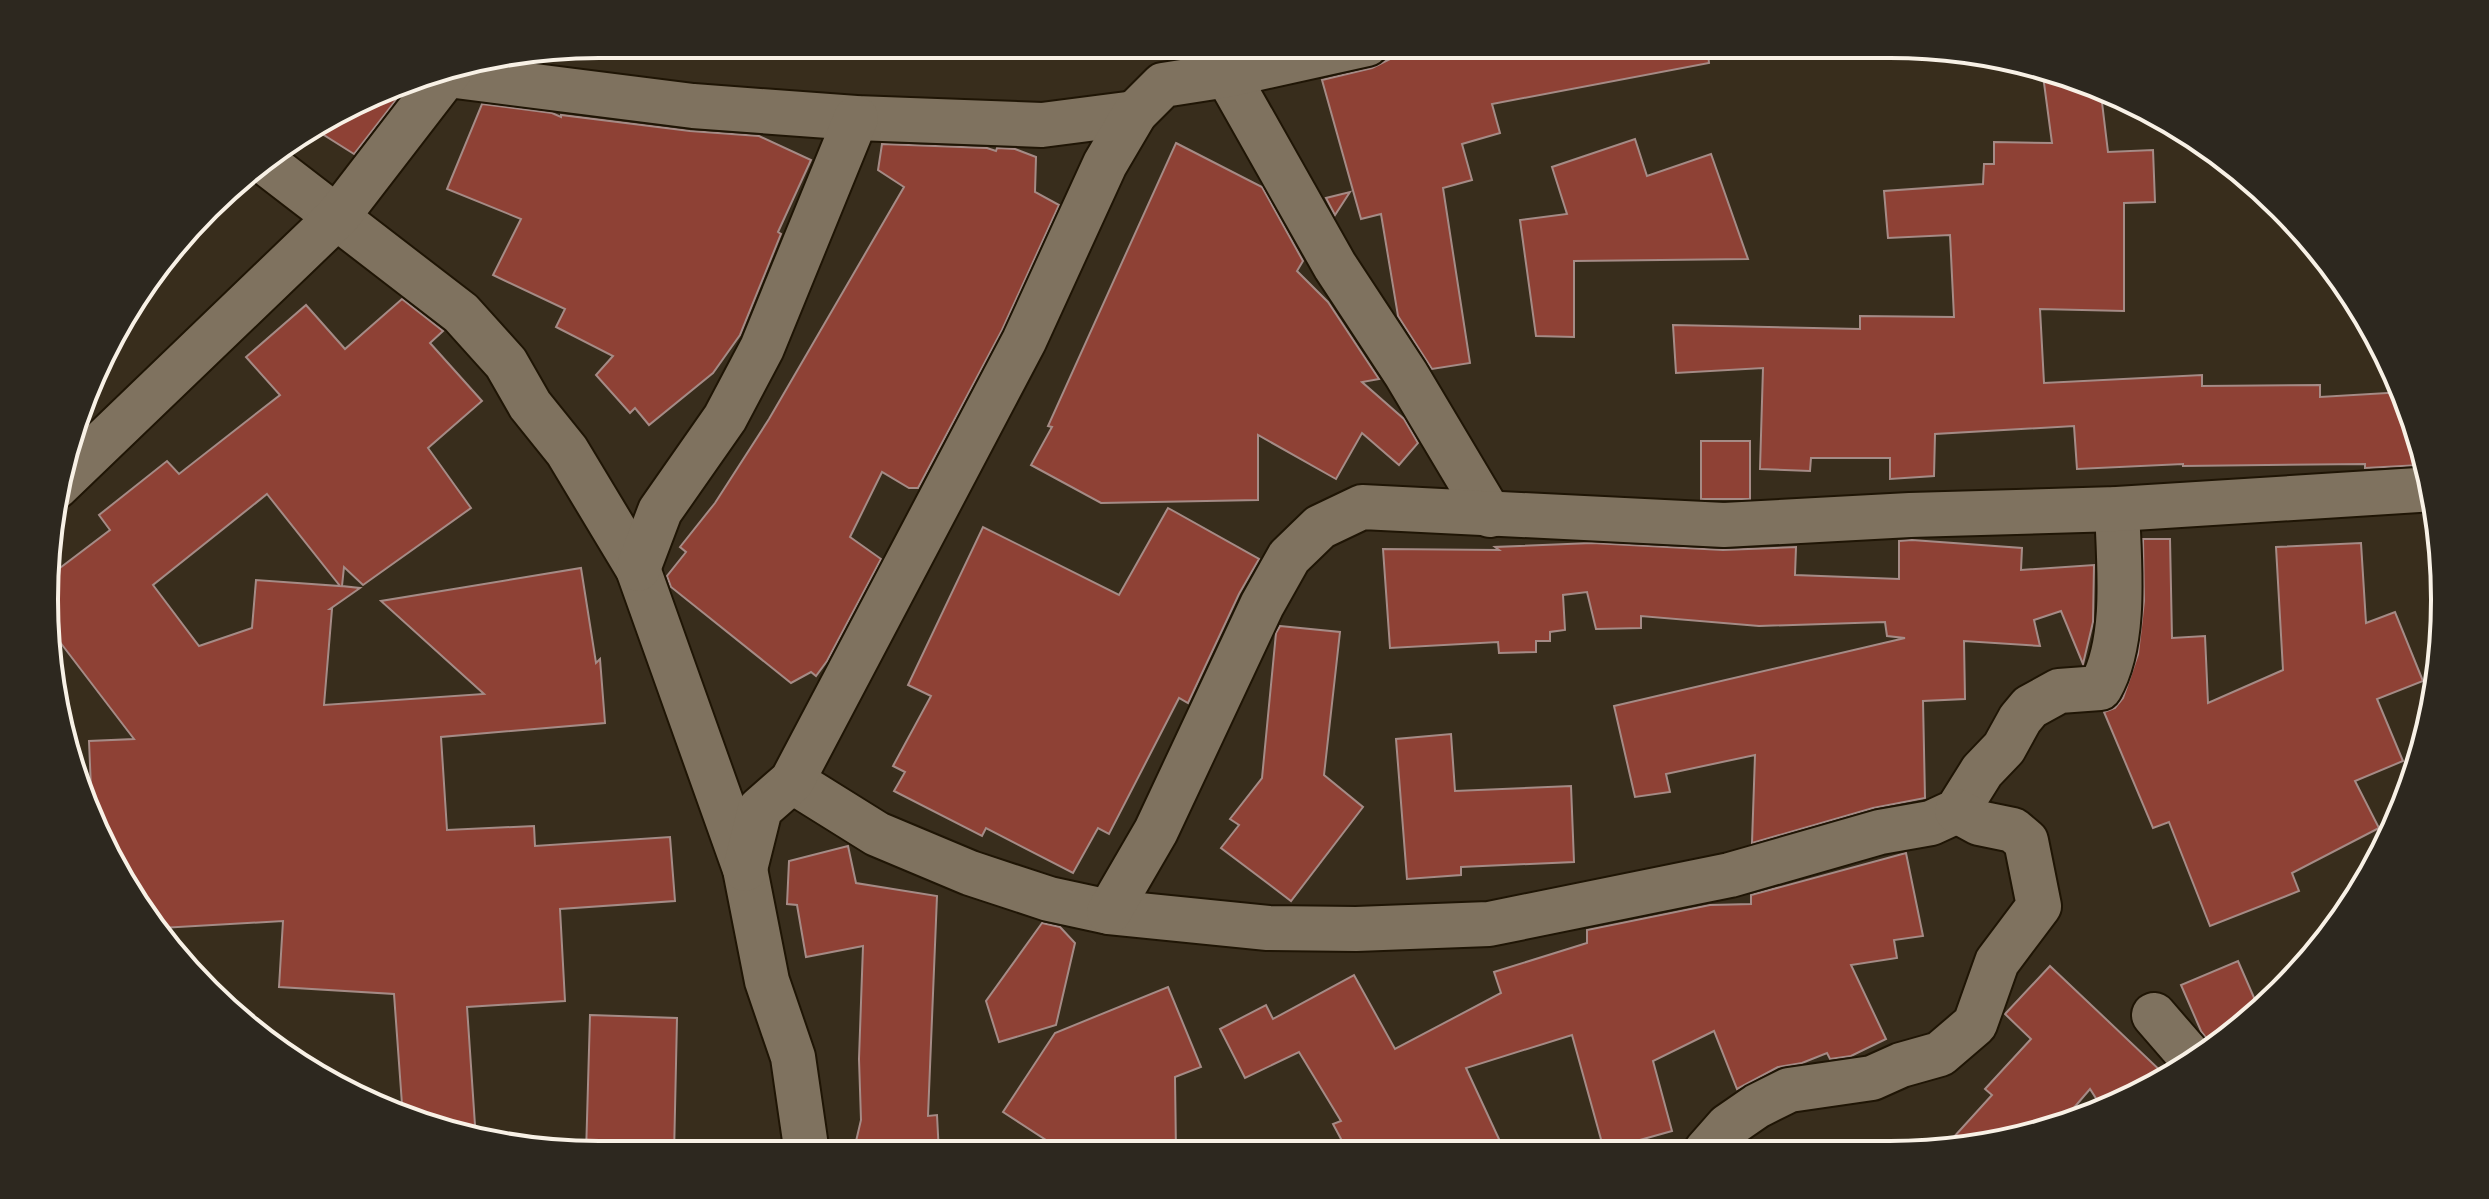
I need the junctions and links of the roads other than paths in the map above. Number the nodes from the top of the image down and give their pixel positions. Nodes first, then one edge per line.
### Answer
1 (1220, 59) edge
2 (466, 74) edge
3 (442, 82) edge
4 (1135, 113) junction
5 (856, 118) junction
6 (273, 168) edge
7 (337, 217) junction
8 (73, 470) edge
9 (2420, 490) edge
10 (2117, 509) junction
11 (1490, 515) junction
12 (638, 569) junction
13 (792, 781) junction
14 (1957, 811) junction
15 (745, 869) junction
16 (1109, 912) junction
17 (2154, 1015) dead end
18 (2186, 1052) edge
19 (805, 1141) edge
20 (1715, 1141) edge

1 - 4 street
1 - 11 street
2 - 5 street
3 - 7 street
4 - 5 street
4 - 13 street
5 - 12 street
6 - 7 street
7 - 8 street
7 - 12 street
9 - 10 street
10 - 11 street
10 - 14 street
11 - 16 street
12 - 15 street
13 - 15 street
13 - 16 street
14 - 16 street
14 - 20 street
15 - 19 street
17 - 18 street

